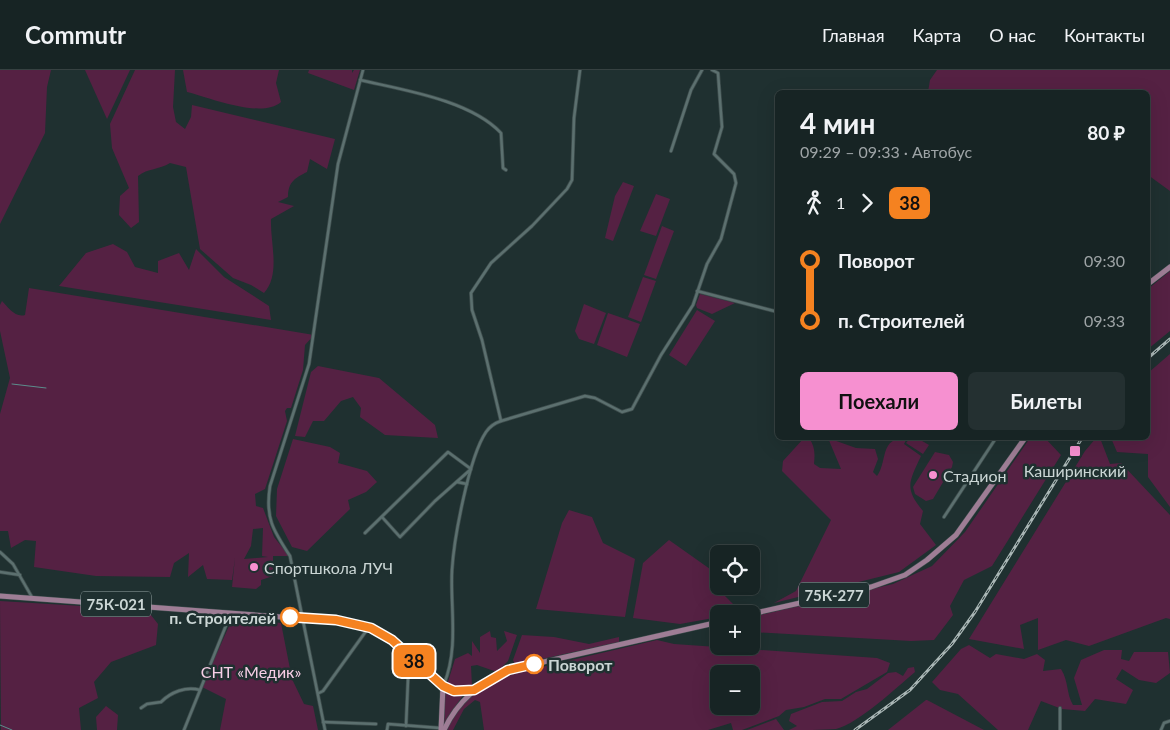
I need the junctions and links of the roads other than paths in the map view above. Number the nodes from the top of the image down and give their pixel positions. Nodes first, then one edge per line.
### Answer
1 (363, 70) edge
2 (580, 70) edge
3 (702, 70) edge
4 (712, 70) edge
5 (360, 80) junction
6 (671, 151) dead end
7 (506, 170) dead end
8 (1170, 267) edge
9 (1150, 282) edge
10 (697, 291) junction
11 (775, 311) edge
12 (501, 421) junction
13 (995, 440) edge
14 (1024, 440) edge
15 (471, 469) junction
16 (457, 482) junction
17 (468, 484) junction
18 (382, 517) junction
19 (944, 517) dead end
20 (365, 533) dead end
21 (0, 552) edge
22 (0, 572) edge
23 (20, 575) junction
24 (0, 596) edge
25 (33, 599) junction
26 (760, 612) edge
27 (231, 613) junction
28 (301, 618) junction
29 (710, 624) edge
30 (368, 627) junction
31 (409, 655) junction
32 (443, 686) junction
33 (200, 690) junction
34 (474, 690) junction
35 (319, 694) junction
36 (142, 708) dead end
37 (1060, 708) dead end
38 (1170, 721) edge
39 (323, 722) junction
40 (376, 724) dead end
41 (406, 726) junction
42 (387, 728) edge
43 (442, 729) edge
44 (184, 730) edge
45 (325, 730) edge
46 (1060, 730) edge
47 (1161, 730) edge

1 - 5 street
2 - 12 street
3 - 6 street
4 - 10 street
5 - 7 street
5 - 28 street
8 - 9 main road
10 - 11 street
10 - 12 street
12 - 15 street
13 - 19 street
14 - 26 main road, 75К-277
15 - 16 street
15 - 17 street
15 - 18 street
16 - 17 street
16 - 18 street
17 - 32 street
18 - 20 street
21 - 23 street
22 - 23 street
23 - 25 street
24 - 25 main road, 75К-021
25 - 27 main road, 75К-021
27 - 28 main road, 75К-021
27 - 33 street
28 - 30 main road, 75К-021
28 - 35 street
29 - 34 main road
30 - 31 main road, 75К-021
30 - 35 street
31 - 32 main road, 75К-021
31 - 41 street
32 - 34 main road
32 - 43 main road
33 - 36 street
33 - 44 street
34 - 43 main road
35 - 39 street
37 - 46 street
38 - 47 street
39 - 40 street
39 - 45 street
41 - 42 street
41 - 43 street

